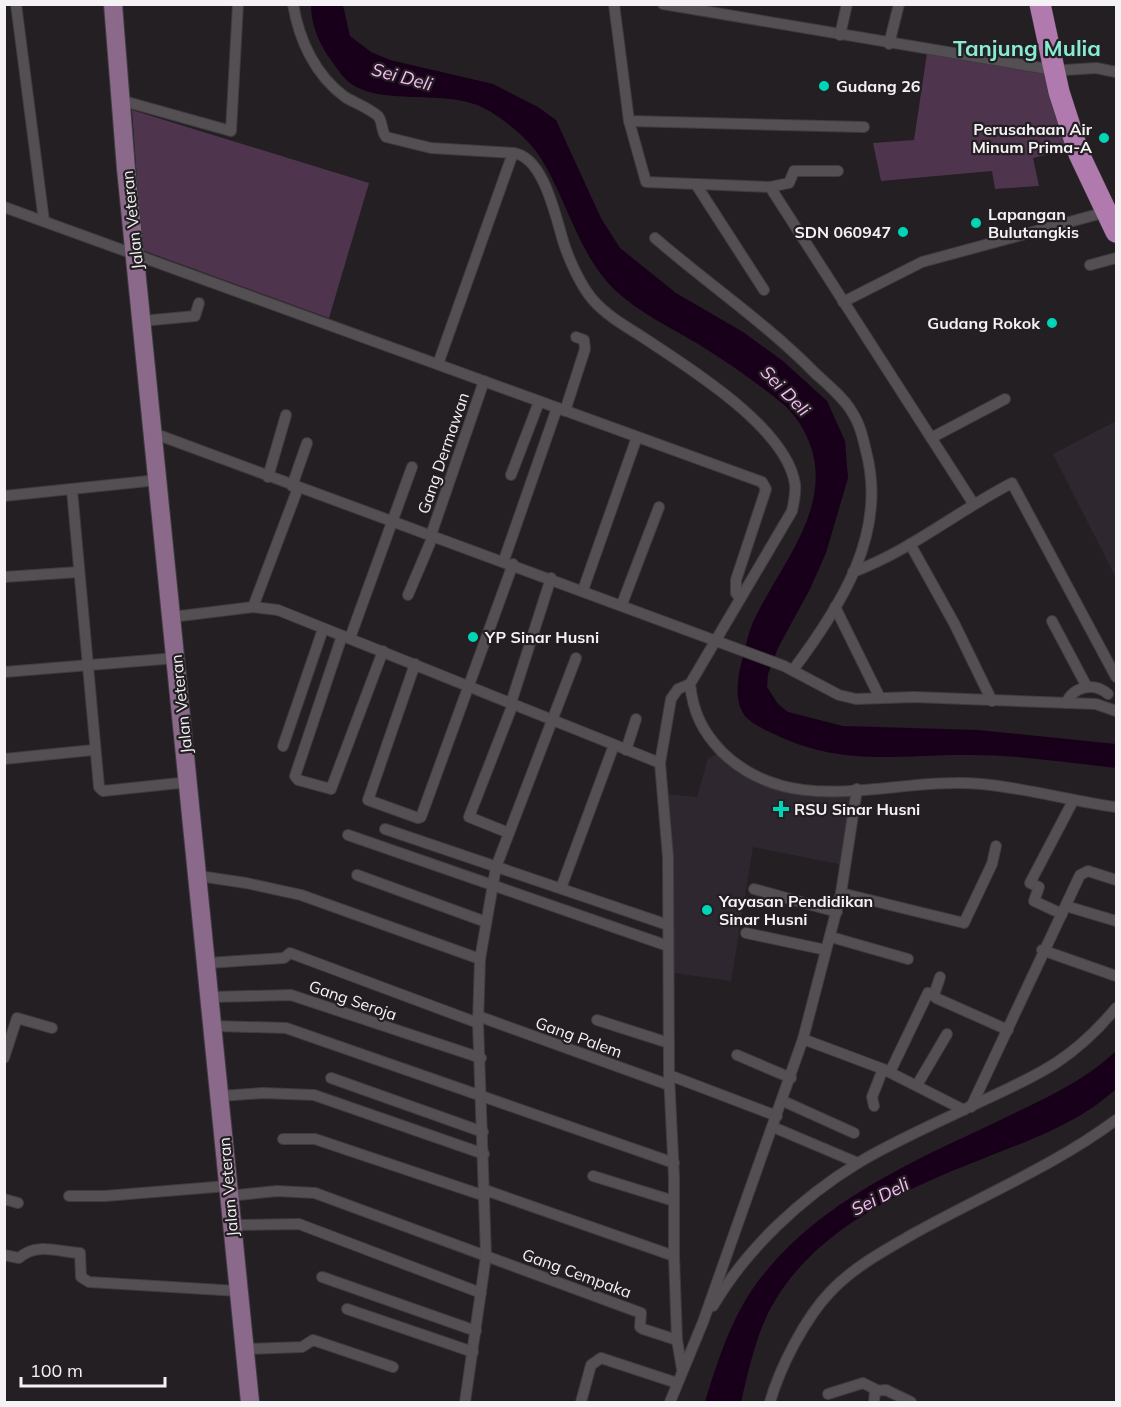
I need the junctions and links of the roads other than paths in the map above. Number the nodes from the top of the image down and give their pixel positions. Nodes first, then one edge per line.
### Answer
1 (16, 4) edge
2 (113, 4) edge
3 (238, 4) edge
4 (293, 4) edge
5 (614, 4) edge
6 (663, 4) edge
7 (735, 4) edge
8 (848, 4) edge
9 (899, 4) edge
10 (1040, 4) edge
11 (1054, 4) edge
12 (731, 16) junction
13 (840, 35) junction
14 (889, 44) junction
15 (1059, 70) junction
16 (1116, 72) edge
17 (120, 100) junction
18 (629, 121) junction
19 (864, 127) dead end
20 (513, 153) junction
21 (838, 171) dead end
22 (697, 186) junction
23 (771, 187) junction
24 (4, 207) edge
25 (1111, 209) edge
26 (44, 221) junction
27 (1116, 232) edge
28 (656, 238) dead end
29 (135, 254) junction
30 (1116, 258) edge
31 (1090, 265) dead end
32 (764, 290) dead end
33 (843, 302) junction
34 (199, 303) dead end
35 (142, 321) junction
36 (576, 337) dead end
37 (438, 364) junction
38 (484, 381) junction
39 (1005, 399) dead end
40 (539, 402) junction
41 (561, 410) junction
42 (286, 415) dead end
43 (153, 433) junction
44 (637, 437) junction
45 (931, 438) junction
46 (307, 443) dead end
47 (412, 467) dead end
48 (511, 475) dead end
49 (268, 477) junction
50 (158, 480) junction
51 (295, 487) junction
52 (72, 490) junction
53 (4, 496) edge
54 (973, 503) junction
55 (658, 507) dead end
56 (392, 521) junction
57 (432, 535) junction
58 (910, 544) junction
59 (509, 562) junction
60 (79, 572) junction
61 (853, 572) junction
62 (4, 577) edge
63 (551, 578) junction
64 (583, 590) junction
65 (408, 595) dead end
66 (740, 599) junction
67 (622, 604) junction
68 (253, 607) junction
69 (835, 607) junction
70 (172, 617) junction
71 (1052, 621) dead end
72 (323, 629) junction
73 (346, 637) junction
74 (714, 641) junction
75 (383, 651) junction
76 (176, 657) junction
77 (576, 658) dead end
78 (415, 664) junction
79 (87, 667) junction
80 (789, 668) junction
81 (4, 672) edge
82 (1116, 677) edge
83 (690, 684) junction
84 (468, 685) junction
85 (1086, 687) junction
86 (1112, 691) edge
87 (880, 698) junction
88 (992, 701) junction
89 (1066, 703) junction
90 (512, 704) junction
91 (1096, 704) junction
92 (1116, 711) edge
93 (636, 719) dead end
94 (553, 722) junction
95 (614, 745) junction
96 (283, 746) dead end
97 (93, 750) junction
98 (626, 750) junction
99 (4, 759) edge
100 (660, 763) junction
101 (189, 782) junction
102 (857, 789) junction
103 (1073, 801) junction
104 (1116, 807) edge
105 (385, 830) dead end
106 (509, 833) junction
107 (348, 835) dead end
108 (996, 846) dead end
109 (496, 867) junction
110 (357, 875) dead end
111 (199, 876) junction
112 (1116, 880) edge
113 (492, 887) junction
114 (561, 888) junction
115 (754, 888) dead end
116 (841, 893) junction
117 (1064, 910) junction
118 (837, 912) junction
119 (1116, 921) edge
120 (486, 922) junction
121 (668, 925) junction
122 (746, 933) dead end
123 (831, 937) junction
124 (668, 946) junction
125 (826, 950) junction
126 (1042, 950) junction
127 (480, 959) junction
128 (908, 959) dead end
129 (208, 963) junction
130 (1116, 976) edge
131 (940, 977) dead end
132 (934, 994) junction
133 (211, 997) junction
134 (1116, 1008) edge
135 (478, 1020) junction
136 (597, 1020) dead end
137 (214, 1026) junction
138 (52, 1028) dead end
139 (1008, 1030) junction
140 (947, 1034) dead end
141 (803, 1039) junction
142 (669, 1043) junction
143 (737, 1055) dead end
144 (4, 1058) edge
145 (481, 1058) junction
146 (886, 1071) junction
147 (331, 1078) dead end
148 (791, 1078) junction
149 (669, 1080) junction
150 (917, 1085) junction
151 (220, 1096) junction
152 (481, 1096) junction
153 (783, 1101) junction
154 (874, 1106) dead end
155 (967, 1108) junction
156 (777, 1116) junction
157 (1116, 1120) edge
158 (773, 1127) junction
159 (483, 1132) junction
160 (854, 1133) dead end
161 (283, 1139) dead end
162 (484, 1154) junction
163 (674, 1163) junction
164 (858, 1163) junction
165 (593, 1176) dead end
166 (227, 1191) junction
167 (485, 1193) junction
168 (69, 1196) dead end
169 (4, 1199) edge
170 (674, 1201) junction
171 (18, 1203) dead end
172 (231, 1225) junction
173 (4, 1255) edge
174 (486, 1256) junction
175 (674, 1256) junction
176 (322, 1277) dead end
177 (238, 1291) junction
178 (481, 1293) junction
179 (347, 1309) dead end
180 (703, 1322) junction
181 (476, 1331) junction
182 (678, 1340) junction
183 (245, 1349) junction
184 (473, 1352) junction
185 (393, 1366) dead end
186 (682, 1369) junction
187 (677, 1383) junction
188 (878, 1390) junction
189 (828, 1394) dead end
190 (250, 1402) edge
191 (465, 1402) edge
192 (581, 1402) edge
193 (670, 1402) edge
194 (770, 1402) edge
195 (874, 1402) edge
196 (911, 1402) edge

1 - 26 street
2 - 17 main road, Jalan Veteran
3 - 17 street
4 - 20 street
5 - 18 street
6 - 12 street
7 - 12 street
8 - 13 street
9 - 14 street
10 - 15 highway
11 - 15 highway
12 - 13 street
13 - 14 street
14 - 15 street
15 - 16 street
15 - 25 highway
17 - 29 main road, Jalan Veteran
18 - 19 street
18 - 22 street
20 - 37 street
20 - 66 street
21 - 23 street
22 - 23 street
22 - 32 street
23 - 33 street
24 - 26 street
25 - 27 highway
25 - 33 street
26 - 29 street
28 - 61 street
29 - 35 main road, Jalan Veteran
29 - 37 street
30 - 31 street
33 - 45 street
34 - 35 street
35 - 43 main road, Jalan Veteran
36 - 41 street
37 - 38 street
38 - 40 street
38 - 57 street, Gang Dermawan
39 - 45 street
40 - 41 street
40 - 48 street
41 - 44 street
41 - 59 street
42 - 49 street
43 - 49 street
43 - 50 main road, Jalan Veteran
44 - 64 street
44 - 66 street
45 - 54 street
46 - 51 street
47 - 56 street
49 - 51 street
50 - 52 street
50 - 70 main road, Jalan Veteran
51 - 56 street
51 - 68 street
52 - 53 street
52 - 60 street
54 - 58 street
54 - 82 street
55 - 67 street
56 - 57 street
56 - 73 street
57 - 59 street
57 - 65 street, Gang Dermawan
58 - 61 street
58 - 88 street
59 - 63 street
59 - 84 street
60 - 62 street
60 - 79 street
61 - 69 street
63 - 64 street
63 - 90 street
64 - 67 street
66 - 74 street
67 - 74 street
68 - 70 street
68 - 72 street
69 - 80 street
69 - 87 street
70 - 76 main road, Jalan Veteran
71 - 85 street
72 - 73 street
72 - 96 street
73 - 75 street
73 - 75 street
74 - 80 street
74 - 83 street
75 - 78 street
76 - 79 street
76 - 101 main road, Jalan Veteran
77 - 94 street
78 - 84 street
78 - 84 street
79 - 81 street
79 - 97 street
80 - 87 street
83 - 100 street
83 - 102 street
84 - 90 street
85 - 86 street
85 - 89 street
86 - 91 street
87 - 88 street
88 - 89 street
89 - 91 street
90 - 94 street
90 - 106 street
91 - 92 street
93 - 98 street
94 - 95 street
94 - 106 street
95 - 98 street
95 - 114 street
97 - 99 street
97 - 101 street
98 - 100 street
100 - 121 street
101 - 111 main road, Jalan Veteran
102 - 103 street
102 - 116 street
103 - 104 street
103 - 117 street
105 - 109 street
106 - 109 street
107 - 113 street
108 - 116 street
109 - 113 street
109 - 114 street
110 - 120 street
111 - 127 street
111 - 129 main road, Jalan Veteran
112 - 117 street
113 - 120 street
113 - 124 street
114 - 121 street
115 - 118 street
116 - 118 street
117 - 119 street
117 - 126 street
118 - 123 street
120 - 127 street
121 - 124 street
122 - 125 street
123 - 125 street
123 - 128 street
124 - 142 street
125 - 141 street
126 - 130 street
126 - 139 street
127 - 135 street
129 - 133 main road, Jalan Veteran
129 - 135 street, Gang Palem
131 - 132 street
132 - 139 street
132 - 146 street
133 - 137 main road, Jalan Veteran
133 - 145 street, Gang Seroja
134 - 155 street
135 - 145 street
135 - 149 street, Gang Palem
136 - 142 street
137 - 151 main road, Jalan Veteran
137 - 152 street
138 - 144 street
139 - 155 street
140 - 150 street
141 - 146 street
141 - 148 street
142 - 149 street
143 - 148 street
145 - 152 street
146 - 150 street
146 - 154 street
147 - 159 street
148 - 153 street
149 - 156 street, Gang Palem
149 - 163 street
150 - 155 street
151 - 162 street
151 - 166 main road, Jalan Veteran
152 - 159 street
152 - 163 street
153 - 156 street
153 - 160 street
155 - 164 street
156 - 158 street
157 - 194 street
158 - 164 street
158 - 180 street
159 - 162 street
161 - 167 street
162 - 167 street
163 - 170 street
164 - 180 street
165 - 170 street
166 - 168 street
166 - 172 main road, Jalan Veteran
166 - 174 street
167 - 174 street
167 - 175 street
169 - 171 street
170 - 175 street
172 - 177 main road, Jalan Veteran
172 - 178 street
173 - 177 street
174 - 178 street
174 - 182 street, Gang Cempaka
175 - 182 street
176 - 181 street
177 - 183 main road, Jalan Veteran
178 - 181 street
179 - 184 street
180 - 186 street
181 - 184 street
182 - 186 street
183 - 185 street
183 - 190 main road, Jalan Veteran
184 - 191 street
186 - 187 street
187 - 192 street
187 - 193 street
188 - 189 street
188 - 195 street
188 - 196 street

